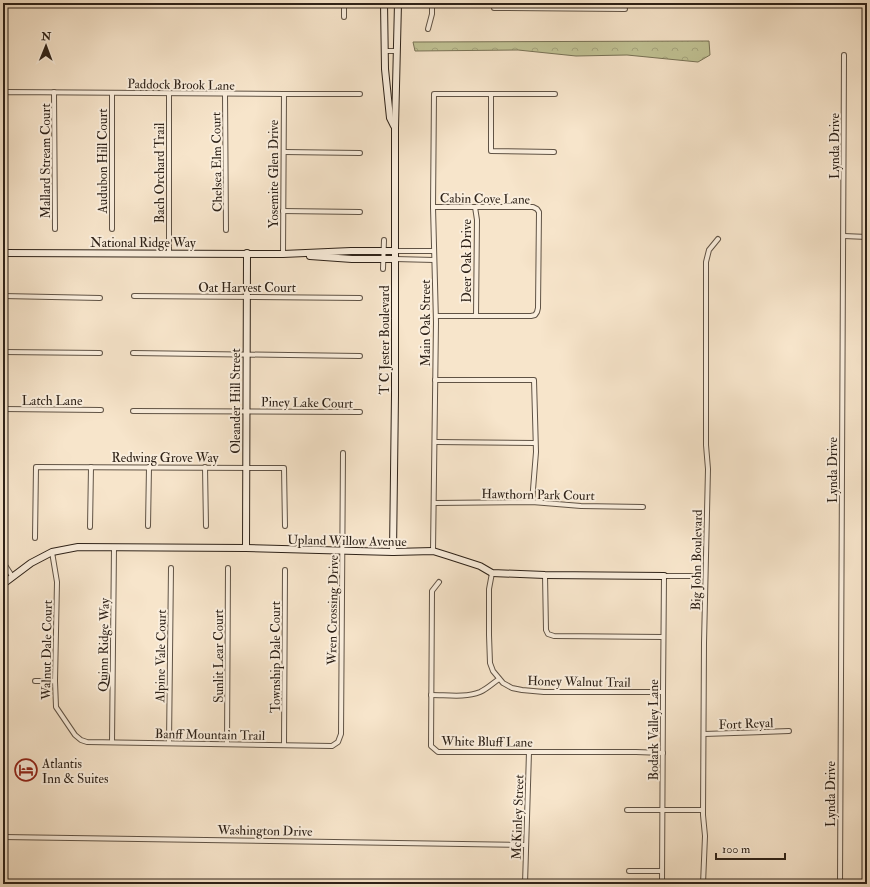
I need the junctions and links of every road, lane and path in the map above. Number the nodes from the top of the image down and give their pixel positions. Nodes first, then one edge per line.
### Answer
1 (344, 3) edge
2 (384, 3) edge
3 (398, 3) edge
4 (432, 3) edge
5 (494, 3) edge
6 (548, 3) edge
7 (602, 3) edge
8 (549, 8) junction
9 (602, 8) junction
10 (626, 9) dead end
11 (344, 17) dead end
12 (428, 29) dead end
13 (384, 51) junction
14 (397, 51) junction
15 (844, 55) dead end
16 (54, 92) junction
17 (3, 93) edge
18 (112, 93) junction
19 (169, 94) junction
20 (225, 94) junction
21 (284, 94) junction
22 (360, 94) dead end
23 (491, 94) junction
24 (555, 94) dead end
25 (395, 128) junction
26 (284, 152) junction
27 (554, 152) dead end
28 (360, 153) dead end
29 (433, 207) junction
30 (475, 207) junction
31 (283, 211) junction
32 (360, 212) dead end
33 (55, 229) dead end
34 (112, 229) dead end
35 (226, 230) dead end
36 (844, 236) junction
37 (867, 236) edge
38 (718, 239) dead end
39 (384, 240) dead end
40 (383, 251) junction
41 (395, 251) junction
42 (434, 251) junction
43 (3, 253) edge
44 (169, 253) junction
45 (247, 254) junction
46 (283, 254) junction
47 (383, 259) junction
48 (395, 260) junction
49 (434, 260) junction
50 (383, 269) dead end
51 (3, 296) edge
52 (134, 296) dead end
53 (247, 297) junction
54 (100, 298) dead end
55 (360, 298) dead end
56 (436, 316) junction
57 (476, 316) junction
58 (3, 352) edge
59 (100, 353) dead end
60 (133, 353) dead end
61 (246, 354) junction
62 (360, 356) dead end
63 (435, 380) junction
64 (3, 409) edge
65 (101, 410) dead end
66 (134, 411) dead end
67 (246, 411) junction
68 (360, 412) dead end
69 (434, 442) junction
70 (536, 443) junction
71 (343, 453) dead end
72 (91, 467) junction
73 (149, 467) junction
74 (205, 467) junction
75 (245, 468) junction
76 (532, 502) junction
77 (434, 504) junction
78 (643, 507) dead end
79 (148, 526) dead end
80 (206, 526) dead end
81 (285, 526) dead end
82 (90, 527) dead end
83 (35, 538) dead end
84 (114, 547) junction
85 (246, 548) junction
86 (343, 551) junction
87 (433, 551) junction
88 (52, 552) junction
89 (393, 552) junction
90 (3, 562) edge
91 (171, 568) dead end
92 (228, 568) dead end
93 (285, 570) dead end
94 (492, 573) junction
95 (545, 575) junction
96 (12, 576) junction
97 (664, 576) junction
98 (697, 576) dead end
99 (439, 582) dead end
100 (3, 584) edge
101 (663, 637) junction
102 (498, 679) junction
103 (35, 681) dead end
104 (55, 681) junction
105 (663, 692) junction
106 (431, 695) junction
107 (789, 731) dead end
108 (704, 734) junction
109 (81, 740) joint
110 (112, 742) junction
111 (338, 742) joint
112 (169, 743) junction
113 (227, 744) junction
114 (284, 744) junction
115 (529, 752) junction
116 (662, 753) junction
117 (662, 809) junction
118 (627, 810) dead end
119 (703, 810) junction
120 (3, 837) edge
121 (526, 845) junction
122 (630, 871) dead end
123 (662, 871) junction
124 (525, 884) edge
125 (662, 884) edge
126 (703, 884) edge
127 (840, 884) edge

1 - 11 street
2 - 13 street, T C Jester Boulevard
3 - 14 street, T C Jester Boulevard
4 - 12 street
5 - 8 street
6 - 8 street
7 - 9 street
8 - 9 street
9 - 10 street
13 - 14 street
13 - 25 street, T C Jester Boulevard
14 - 25 street, T C Jester Boulevard
15 - 36 street, Lynda Drive
16 - 17 street, Paddock Brook Lane
16 - 18 street, Paddock Brook Lane
16 - 33 street, Mallard Stream Court
18 - 19 street, Paddock Brook Lane
18 - 34 street, Audubon Hill Court
19 - 20 street, Paddock Brook Lane
19 - 44 street, Bach Orchard Trail
20 - 21 street, Paddock Brook Lane
20 - 35 street, Chelsea Elm Court
21 - 22 street, Paddock Brook Lane
21 - 26 street, Yosemite Glen Drive
23 - 24 street
23 - 27 street
23 - 29 street, Main Oak Street
25 - 41 street, T C Jester Boulevard
26 - 28 street
26 - 31 street, Yosemite Glen Drive
29 - 30 street, Cabin Cove Lane
29 - 42 street, Main Oak Street
30 - 57 street, Deer Oak Drive
30 - 57 street, Cabin Cove Lane
31 - 32 street
31 - 46 street, Yosemite Glen Drive
36 - 37 street
36 - 127 street, Lynda Drive
38 - 108 street, Big John Boulevard
39 - 40 street, T C Jester Boulevard
40 - 41 street, National Ridge Way
40 - 46 street, National Ridge Way
40 - 47 street, T C Jester Boulevard
41 - 42 street, National Ridge Way
41 - 48 street, T C Jester Boulevard
42 - 49 street, Main Oak Street
43 - 44 street, National Ridge Way
44 - 45 street, National Ridge Way
45 - 46 street, National Ridge Way
45 - 53 street, Oleander Hill Street
46 - 47 street, National Ridge Way
47 - 48 street, National Ridge Way
47 - 50 street, T C Jester Boulevard
48 - 49 street, National Ridge Way
48 - 89 street, T C Jester Boulevard
49 - 56 street, Main Oak Street
51 - 54 street
52 - 53 street, Oat Harvest Court
53 - 55 street, Oat Harvest Court
53 - 61 street, Oleander Hill Street
56 - 57 street
56 - 63 street, Main Oak Street
58 - 59 street
60 - 61 street
61 - 62 street
61 - 67 street, Oleander Hill Street
63 - 69 street, Main Oak Street
63 - 70 street
64 - 65 street, Latch Lane
66 - 67 street, Piney Lake Court
67 - 68 street, Piney Lake Court
67 - 75 street, Oleander Hill Street
69 - 70 street
69 - 77 street, Main Oak Street
70 - 76 street
71 - 86 street, Wren Crossing Drive
72 - 73 street, Redwing Grove Way
72 - 82 street
72 - 83 street, Redwing Grove Way
73 - 74 street, Redwing Grove Way
73 - 79 street
74 - 75 street, Redwing Grove Way
74 - 80 street
75 - 81 street, Redwing Grove Way
75 - 85 street, Oleander Hill Street
76 - 77 street, Hawthorn Park Court
76 - 78 street, Hawthorn Park Court
77 - 87 street, Main Oak Street
84 - 85 street, Upland Willow Avenue
84 - 88 street, Upland Willow Avenue
84 - 110 street, Quinn Ridge Way
85 - 86 street, Upland Willow Avenue
86 - 89 street, Upland Willow Avenue
86 - 111 street, Wren Crossing Drive
87 - 89 street, Upland Willow Avenue
87 - 94 street, Upland Willow Avenue
88 - 96 street, Upland Willow Avenue
88 - 104 street, Walnut Dale Court
90 - 96 street
91 - 112 street, Alpine Vale Court
92 - 113 street, Sunlit Lear Court
93 - 114 street, Township Dale Court
94 - 95 street, Upland Willow Avenue
94 - 102 street
95 - 97 street, Upland Willow Avenue
95 - 101 street
96 - 100 street, Upland Willow Avenue
97 - 98 street, Upland Willow Avenue
97 - 101 street, Bodark Valley Lane
99 - 106 street, White Bluff Lane
101 - 105 street, Bodark Valley Lane
102 - 105 street, Honey Walnut Trail
102 - 106 street
103 - 104 street
104 - 109 street, Walnut Dale Court
105 - 116 street, Bodark Valley Lane
106 - 115 street, White Bluff Lane
107 - 108 street, Fort Reyal
108 - 119 street, Big John Boulevard
109 - 110 street, Banff Mountain Trail
110 - 112 street, Banff Mountain Trail
111 - 114 street, Banff Mountain Trail
112 - 113 street, Banff Mountain Trail
113 - 114 street, Banff Mountain Trail
115 - 116 street, White Bluff Lane
115 - 121 street, McKinley Street
116 - 117 street, Bodark Valley Lane
117 - 118 street
117 - 119 street
117 - 123 street, Bodark Valley Lane
119 - 126 street, Big John Boulevard
120 - 121 street, Washington Drive
121 - 124 street, McKinley Street
122 - 123 street
123 - 125 street, Bodark Valley Lane

